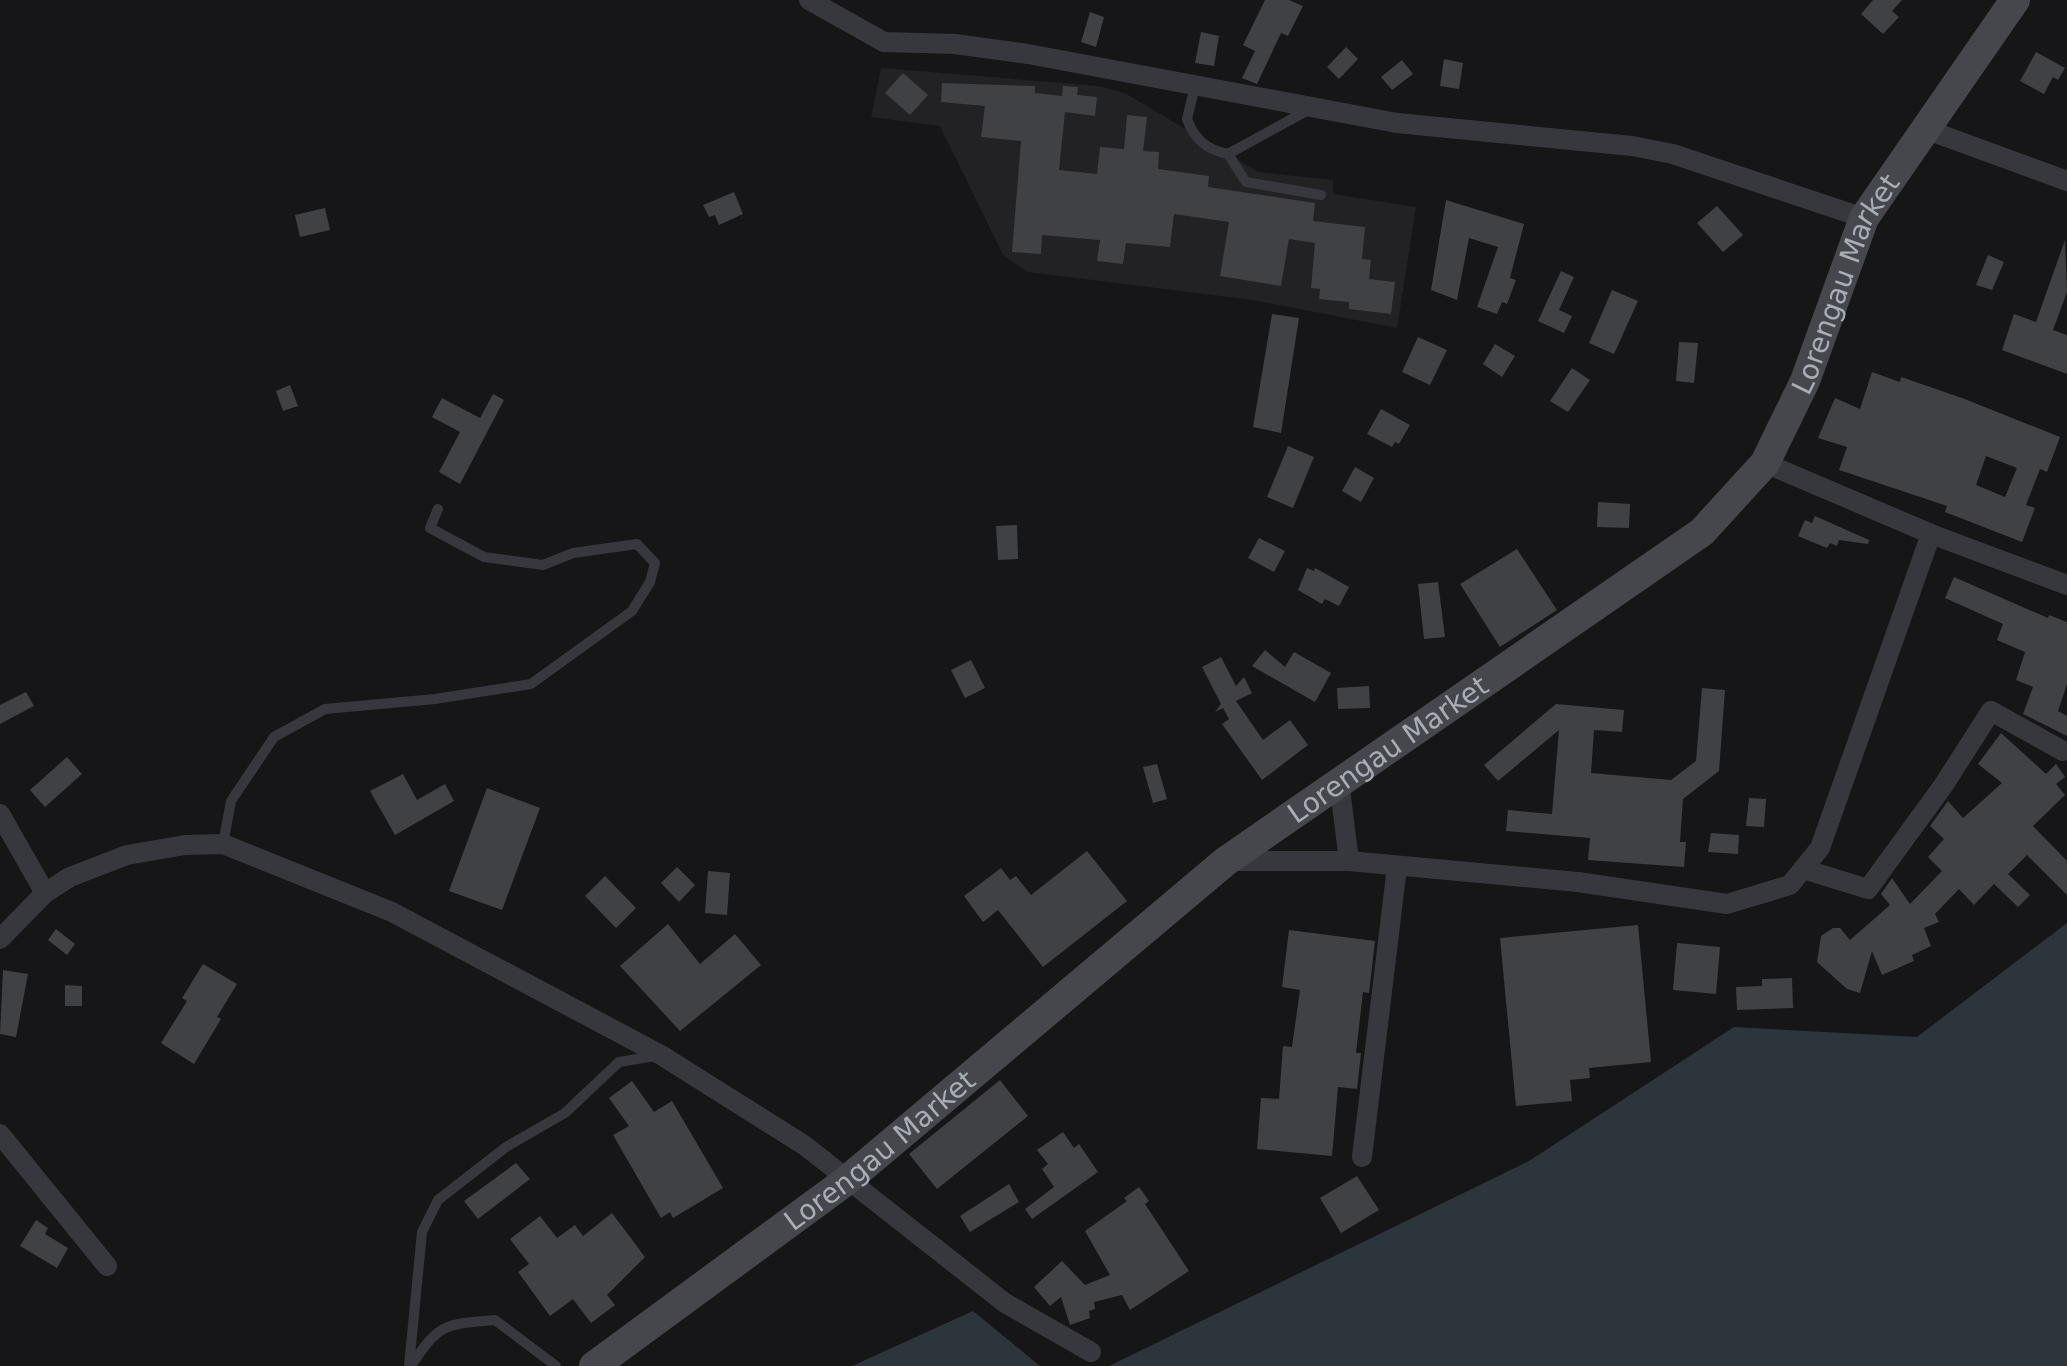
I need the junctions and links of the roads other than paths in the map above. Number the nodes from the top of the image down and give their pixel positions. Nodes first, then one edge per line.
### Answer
1 (809, 0) edge
2 (2015, 0) edge
3 (1195, 86) junction
4 (1310, 109) junction
5 (1925, 129) junction
6 (1228, 154) junction
7 (2066, 178) edge
8 (1321, 195) dead end
9 (1864, 218) junction
10 (1765, 463) junction
11 (438, 509) dead end
12 (1931, 534) junction
13 (2067, 585) edge
14 (2063, 751) dead end
15 (1339, 781) junction
16 (0, 814) edge
17 (223, 844) junction
18 (1226, 861) junction
19 (1349, 861) junction
20 (1397, 867) junction
21 (1803, 869) junction
22 (45, 893) junction
23 (0, 939) edge
24 (661, 1055) junction
25 (0, 1134) edge
26 (1362, 1157) dead end
27 (846, 1181) junction
28 (107, 1266) dead end
29 (1091, 1352) dead end
30 (410, 1366) edge
31 (556, 1366) edge
32 (594, 1366) edge

1 - 3 street
2 - 5 main road, Lorengau Market
3 - 4 street
3 - 6 lane
4 - 6 lane
4 - 9 street
5 - 7 street
5 - 9 main road, Lorengau Market
6 - 8 lane
9 - 10 main road, Lorengau Market
10 - 12 street
10 - 15 main road, Lorengau Market
11 - 17 lane
12 - 13 street
12 - 21 street
14 - 21 street
15 - 18 main road, Lorengau Market
15 - 19 street
16 - 22 street
17 - 22 street
17 - 24 street
18 - 19 street
18 - 27 main road, Lorengau Market
19 - 20 street
20 - 21 street
20 - 26 street
22 - 23 street
24 - 27 street
24 - 30 lane
25 - 28 street
27 - 29 street
27 - 32 main road, Lorengau Market
30 - 31 lane

